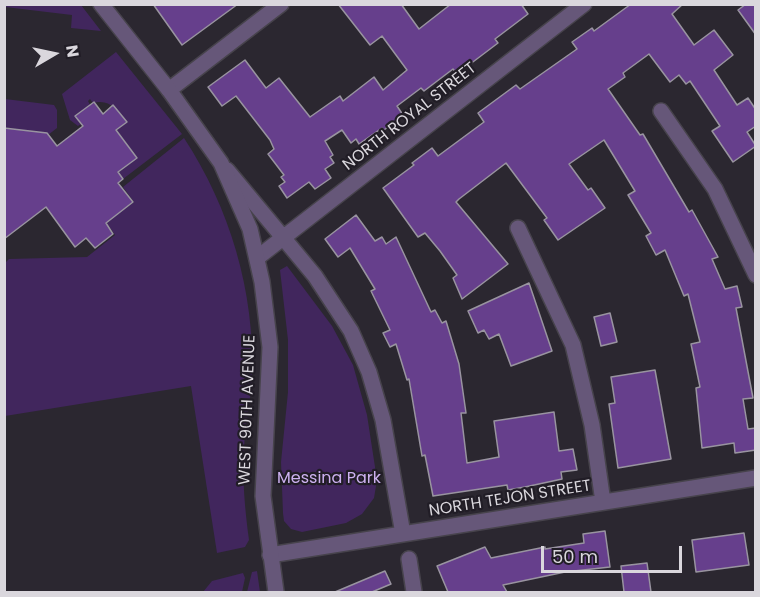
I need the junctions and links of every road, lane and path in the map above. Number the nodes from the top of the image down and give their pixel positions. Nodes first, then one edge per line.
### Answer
1 (101, 4) edge
2 (280, 4) edge
3 (584, 4) edge
4 (169, 90) junction
5 (661, 111) dead end
6 (221, 163) junction
7 (518, 228) dead end
8 (283, 239) junction
9 (257, 258) junction
10 (756, 275) edge
11 (756, 478) edge
12 (603, 502) junction
13 (403, 534) junction
14 (270, 555) junction
15 (409, 559) dead end
16 (276, 592) edge
17 (414, 592) edge

1 - 4 street, WEST 90TH AVENUE
2 - 4 street
3 - 8 street, NORTH ROYAL STREET
4 - 6 street, WEST 90TH AVENUE
5 - 10 street
6 - 8 street, WEST 90TH AVENUE
6 - 9 street, WEST 90TH AVENUE
7 - 12 street
8 - 9 street, NORTH ROYAL STREET
8 - 13 street, WEST 90TH AVENUE
9 - 14 street, WEST 90TH AVENUE
11 - 12 street, NORTH TEJON STREET
12 - 13 street, NORTH TEJON STREET
13 - 14 street, NORTH TEJON STREET
14 - 16 street, WEST 90TH AVENUE
15 - 17 street

